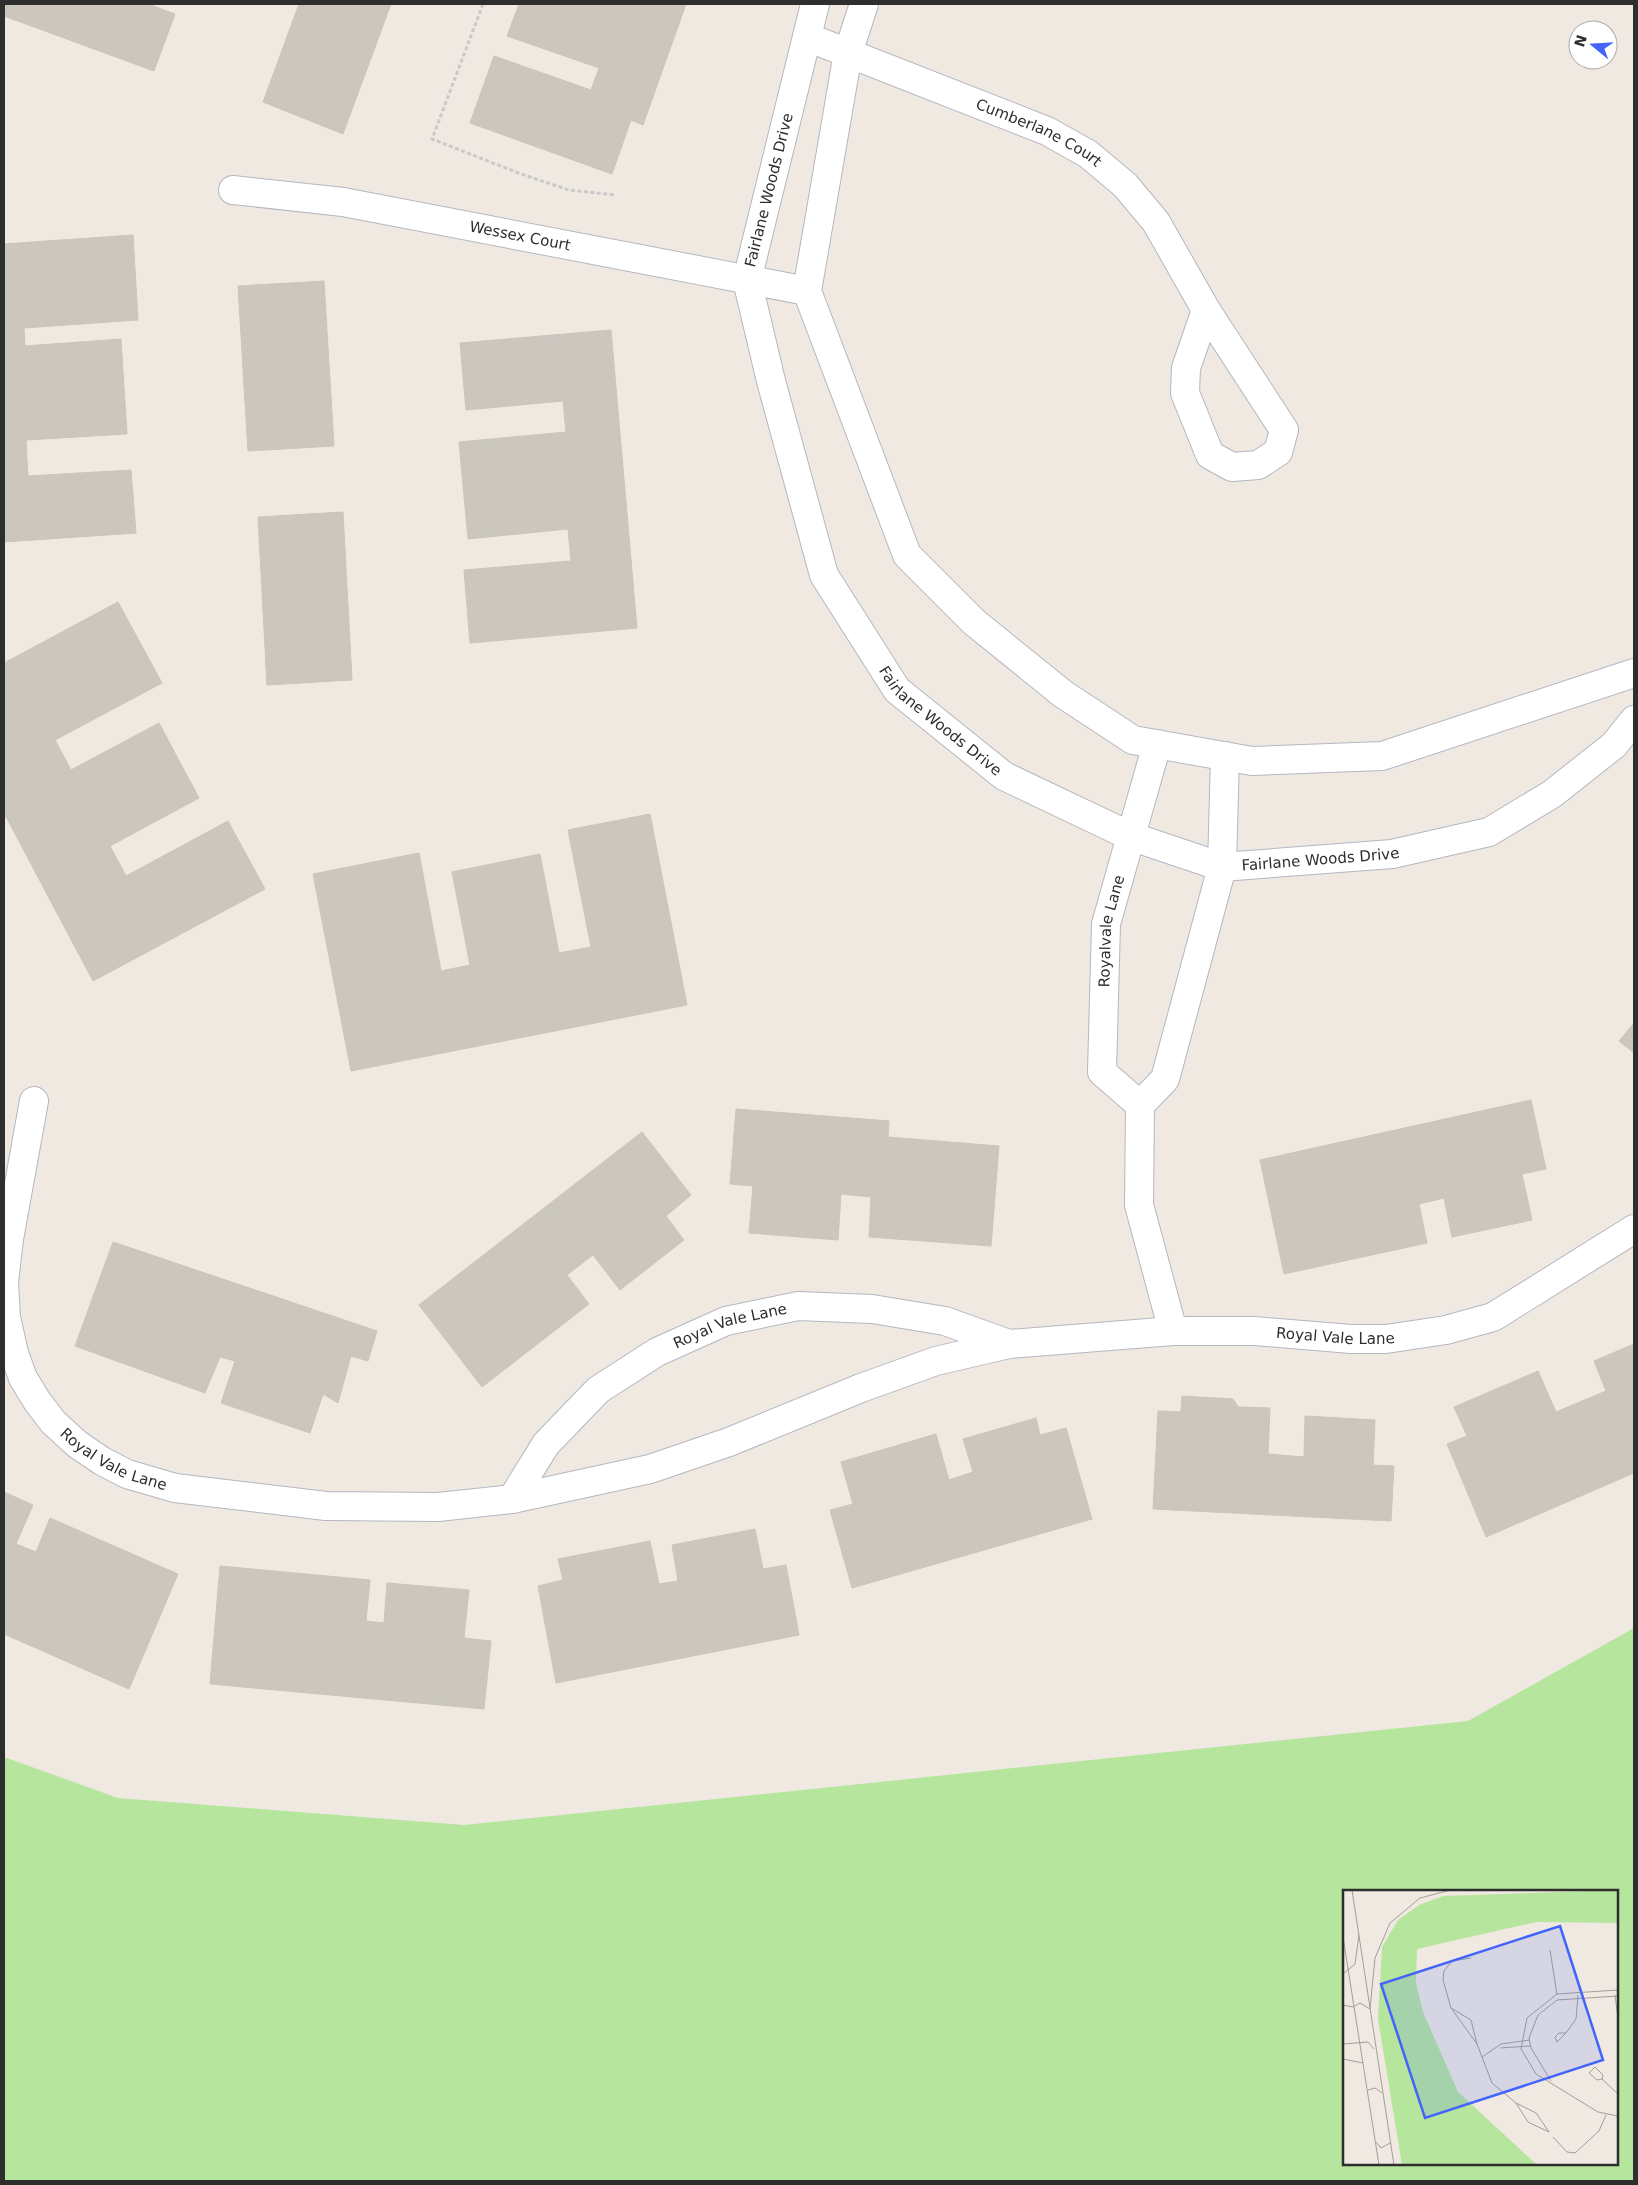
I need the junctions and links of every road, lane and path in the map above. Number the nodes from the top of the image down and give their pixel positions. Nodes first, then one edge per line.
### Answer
1 (483, 4) edge
2 (815, 4) edge
3 (864, 4) edge
4 (807, 36) junction
5 (848, 53) junction
6 (233, 190) dead end
7 (616, 195) dead end
8 (747, 280) junction
9 (807, 291) junction
10 (1206, 310) junction
11 (1634, 673) edge
12 (1634, 720) edge
13 (1157, 744) junction
14 (1225, 756) junction
15 (1130, 836) junction
16 (1222, 867) junction
17 (34, 1101) dead end
18 (1140, 1105) junction
19 (1634, 1229) edge
20 (1173, 1331) junction
21 (1009, 1344) junction
22 (512, 1499) junction

1 - 7 path
2 - 4 street, Fairlane Woods Drive
3 - 5 street
4 - 5 street, Cumberlane Court
4 - 8 street, Fairlane Woods Drive
5 - 9 street
5 - 10 street, Cumberlane Court
6 - 8 street, Wessex Court
8 - 9 street, Wessex Court
8 - 15 street, Fairlane Woods Drive
9 - 13 street
10 - 10 street, Cumberlane Court
11 - 14 street
12 - 16 street, Fairlane Woods Drive
13 - 14 street
13 - 15 street, Royalvale Lane
14 - 16 street
15 - 16 street, Fairlane Woods Drive
15 - 18 street, Royalvale Lane
16 - 18 street
17 - 22 street, Royal Vale Lane
18 - 20 street
19 - 20 street, Royal Vale Lane
20 - 21 street, Royal Vale Lane
21 - 22 street, Royal Vale Lane
21 - 22 street, Royal Vale Lane

